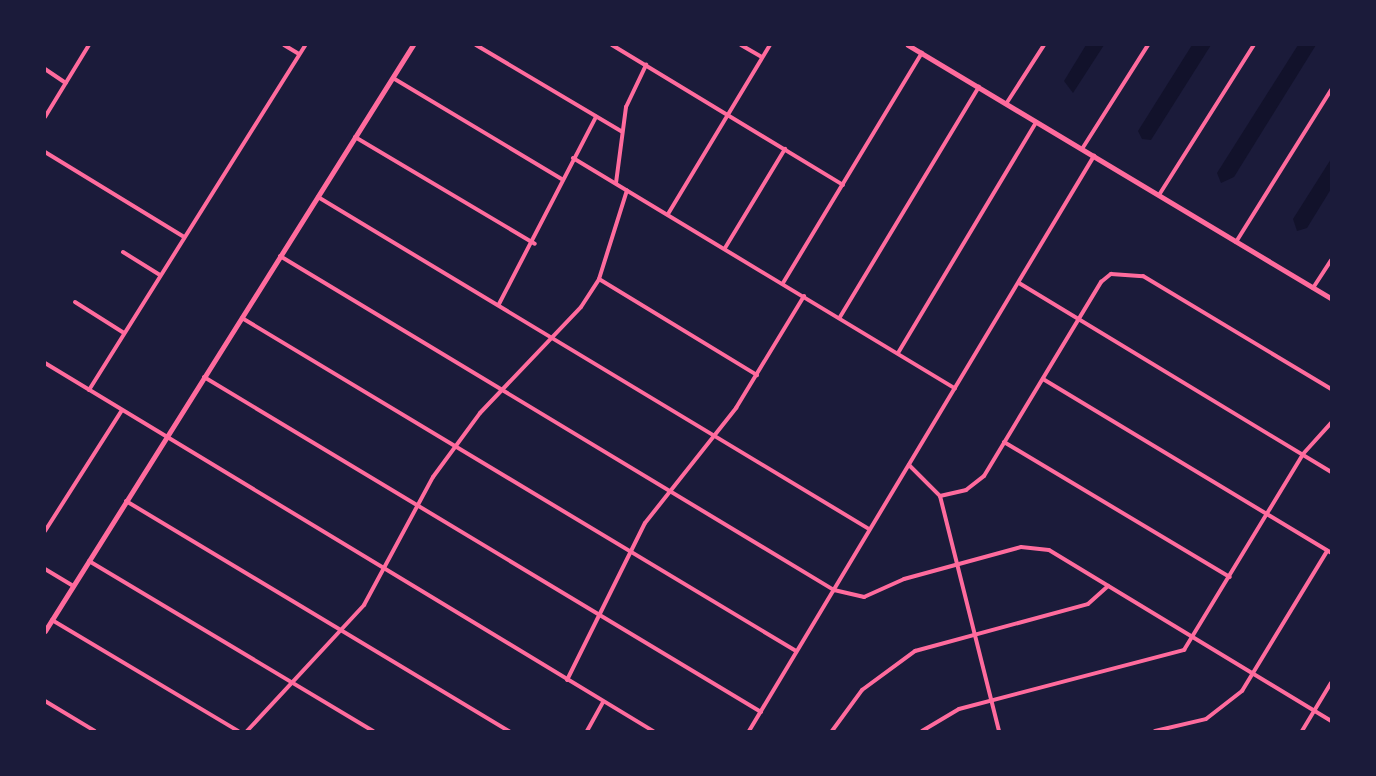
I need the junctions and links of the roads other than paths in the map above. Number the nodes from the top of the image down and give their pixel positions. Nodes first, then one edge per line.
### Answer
1 (89, 45) edge
2 (284, 45) edge
3 (305, 45) edge
4 (412, 45) edge
5 (476, 45) edge
6 (612, 45) edge
7 (741, 45) edge
8 (770, 45) edge
9 (910, 45) edge
10 (1044, 45) edge
11 (1148, 45) edge
12 (1254, 45) edge
13 (922, 53) junction
14 (299, 54) junction
15 (762, 57) junction
16 (645, 65) junction
17 (45, 69) edge
18 (393, 78) junction
19 (66, 83) junction
20 (979, 87) junction
21 (1331, 90) edge
22 (1006, 104) junction
23 (728, 115) junction
24 (45, 116) edge
25 (596, 117) junction
26 (1036, 122) junction
27 (621, 131) junction
28 (355, 137) junction
29 (785, 149) junction
30 (1082, 149) junction
31 (45, 152) edge
32 (1094, 156) junction
33 (573, 158) junction
34 (562, 179) junction
35 (616, 183) junction
36 (843, 184) junction
37 (627, 190) junction
38 (1159, 196) junction
39 (318, 197) junction
40 (668, 214) junction
41 (184, 237) junction
42 (1236, 242) junction
43 (535, 244) junction
44 (724, 248) junction
45 (123, 252) dead end
46 (280, 256) junction
47 (1331, 260) edge
48 (160, 275) junction
49 (599, 279) junction
50 (1019, 283) junction
51 (783, 284) junction
52 (1313, 288) junction
53 (804, 296) junction
54 (1331, 298) edge
55 (75, 302) dead end
56 (499, 304) junction
57 (840, 317) junction
58 (242, 318) junction
59 (1078, 319) junction
60 (124, 333) junction
61 (555, 338) junction
62 (898, 353) junction
63 (47, 364) edge
64 (45, 371) edge
65 (758, 375) junction
66 (204, 377) junction
67 (1043, 379) junction
68 (955, 388) junction
69 (1331, 389) edge
70 (90, 390) junction
71 (501, 390) junction
72 (122, 410) junction
73 (1331, 423) edge
74 (714, 435) junction
75 (166, 437) junction
76 (1004, 442) junction
77 (454, 446) junction
78 (1303, 454) junction
79 (909, 465) junction
80 (1331, 472) edge
81 (668, 491) junction
82 (940, 496) junction
83 (126, 501) junction
84 (418, 506) junction
85 (1268, 514) junction
86 (869, 529) junction
87 (45, 531) edge
88 (629, 550) junction
89 (1329, 552) edge
90 (89, 561) junction
91 (958, 564) junction
92 (45, 569) edge
93 (387, 570) junction
94 (1230, 578) junction
95 (73, 586) junction
96 (1108, 586) junction
97 (834, 590) junction
98 (598, 614) junction
99 (52, 620) junction
100 (342, 630) junction
101 (45, 631) edge
102 (974, 632) junction
103 (1194, 637) junction
104 (796, 651) junction
105 (1254, 674) junction
106 (567, 680) junction
107 (292, 682) junction
108 (1331, 683) edge
109 (991, 700) junction
110 (45, 701) edge
111 (603, 702) junction
112 (761, 711) junction
113 (1315, 711) junction
114 (1331, 721) edge
115 (95, 731) edge
116 (238, 731) edge
117 (247, 731) edge
118 (373, 731) edge
119 (509, 731) edge
120 (586, 731) edge
121 (653, 731) edge
122 (749, 731) edge
123 (832, 731) edge
124 (922, 731) edge
125 (999, 731) edge
126 (1155, 731) edge
127 (1302, 731) edge

1 - 19 street
2 - 14 street
3 - 14 street
4 - 18 street
5 - 25 street
6 - 16 street
7 - 15 street
8 - 15 street
9 - 13 street
10 - 22 street
11 - 30 street
12 - 38 street
13 - 20 street
13 - 36 street
14 - 41 street
15 - 23 street
16 - 23 street
16 - 27 street
17 - 19 street
18 - 28 street
18 - 34 street
19 - 24 street
20 - 22 street
20 - 57 street
21 - 42 street
22 - 26 street
23 - 29 street
23 - 40 street
25 - 27 street
25 - 33 street
26 - 30 street
26 - 62 street
27 - 35 street
28 - 39 street
28 - 43 street
29 - 36 street
29 - 44 street
30 - 32 street
31 - 41 street
32 - 38 street
32 - 50 street
33 - 34 street
33 - 35 street
34 - 43 street
35 - 37 street
36 - 51 street
37 - 40 street
37 - 49 street
38 - 42 street
39 - 46 street
39 - 56 street
40 - 44 street
41 - 48 street
42 - 52 street
43 - 56 street
44 - 51 street
45 - 48 street
46 - 58 street
46 - 71 street
47 - 52 street
48 - 60 street
49 - 61 street
49 - 65 street
50 - 59 street
50 - 68 street
51 - 53 street
52 - 54 street
53 - 57 street
53 - 65 street
55 - 60 street
56 - 61 street
57 - 62 street
58 - 66 street
58 - 77 street
59 - 67 street
59 - 69 street
59 - 78 street
60 - 70 street
61 - 71 street
61 - 74 street
62 - 68 street
63 - 64 street
63 - 70 street
65 - 74 street
66 - 75 street
66 - 84 street
67 - 76 street
67 - 85 street
68 - 79 street
70 - 72 street
71 - 77 street
71 - 81 street
72 - 75 street
72 - 87 street
73 - 78 street
74 - 81 street
74 - 86 street
75 - 83 street
75 - 93 street
76 - 82 street
76 - 94 street
77 - 84 street
77 - 88 street
78 - 80 street
78 - 85 street
79 - 82 street
79 - 86 street
81 - 88 street
81 - 97 street
82 - 91 street
83 - 90 street
83 - 100 street
84 - 93 street
84 - 98 street
85 - 89 street
85 - 94 street
86 - 97 street
88 - 98 street
88 - 104 street
89 - 105 street
90 - 95 street
90 - 107 street
91 - 96 street
91 - 97 street
91 - 102 street
92 - 95 street
93 - 100 street
93 - 106 street
94 - 103 street
95 - 99 street
96 - 102 street
96 - 103 street
97 - 104 street
98 - 106 street
98 - 112 street
99 - 101 street
99 - 116 street
100 - 107 street
100 - 119 street
102 - 109 street
102 - 123 street
103 - 105 street
103 - 109 street
104 - 112 street
105 - 113 street
105 - 126 street
106 - 111 street
107 - 117 street
107 - 118 street
108 - 113 street
109 - 124 street
109 - 125 street
110 - 115 street
111 - 120 street
111 - 121 street
112 - 122 street
113 - 114 street
113 - 127 street

